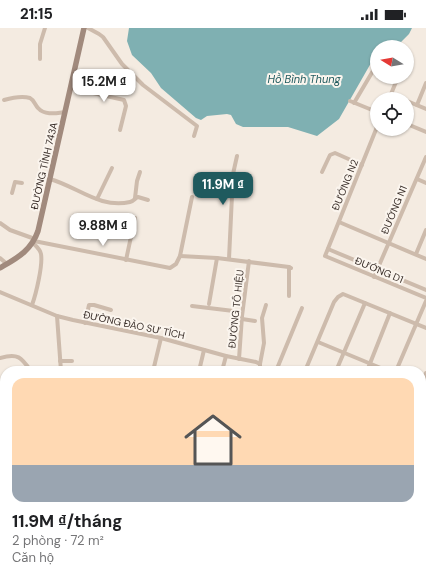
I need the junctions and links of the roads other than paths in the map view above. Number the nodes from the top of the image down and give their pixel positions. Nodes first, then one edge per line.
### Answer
1 (45, 28) edge
2 (84, 28) edge
3 (88, 28) edge
4 (40, 59) dead end
5 (370, 75) edge
6 (426, 83) edge
7 (71, 88) junction
8 (4, 100) dead end
9 (414, 104) edge
10 (417, 105) junction
11 (370, 109) edge
12 (426, 109) edge
13 (65, 112) junction
14 (414, 127) edge
15 (120, 130) dead end
16 (426, 132) edge
17 (194, 136) dead end
18 (374, 136) edge
19 (237, 156) dead end
20 (426, 157) edge
21 (362, 165) junction
22 (112, 168) dead end
23 (140, 172) dead end
24 (322, 172) dead end
25 (50, 179) junction
26 (417, 179) junction
27 (22, 183) dead end
28 (426, 183) edge
29 (12, 193) dead end
30 (192, 197) dead end
31 (135, 198) junction
32 (97, 199) junction
33 (148, 200) dead end
34 (135, 218) dead end
35 (339, 222) junction
36 (0, 223) edge
37 (426, 230) edge
38 (34, 241) junction
39 (389, 243) junction
40 (328, 249) junction
41 (416, 254) junction
42 (180, 256) junction
43 (325, 256) joint
44 (345, 256) junction
45 (217, 258) junction
46 (0, 259) edge
47 (229, 259) junction
48 (426, 259) edge
49 (126, 260) junction
50 (249, 261) junction
51 (342, 263) junction
52 (7, 264) junction
53 (0, 268) edge
54 (378, 270) junction
55 (374, 276) junction
56 (398, 278) junction
57 (412, 284) junction
58 (395, 285) junction
59 (426, 290) edge
60 (409, 291) junction
61 (1, 294) edge
62 (289, 296) dead end
63 (426, 299) edge
64 (365, 303) junction
65 (209, 304) dead end
66 (32, 305) junction
67 (266, 305) dead end
68 (192, 306) dead end
69 (302, 308) dead end
70 (111, 310) dead end
71 (242, 312) junction
72 (390, 313) junction
73 (58, 316) junction
74 (242, 319) junction
75 (255, 321) dead end
76 (85, 323) junction
77 (416, 324) junction
78 (426, 328) edge
79 (161, 338) junction
80 (318, 342) junction
81 (204, 350) junction
82 (344, 353) junction
83 (226, 356) junction
84 (0, 358) edge
85 (239, 359) junction
86 (60, 361) junction
87 (72, 361) dead end
88 (369, 363) junction
89 (260, 364) joint
90 (27, 366) edge
91 (61, 366) edge
92 (154, 366) edge
93 (200, 366) edge
94 (223, 366) edge
95 (278, 366) edge
96 (307, 366) edge
97 (338, 366) edge
98 (368, 366) edge
99 (376, 366) edge
100 (398, 366) edge

1 - 4 street
2 - 7 main road, ĐƯỜNG TỈNH 743A
3 - 17 street
5 - 11 street
6 - 10 street
7 - 13 main road, ĐƯỜNG TỈNH 743A
7 - 15 street
8 - 13 street
9 - 10 street
10 - 12 street
13 - 25 main road, ĐƯỜNG TỈNH 743A
14 - 16 street
18 - 21 street, ĐƯỚNG N2
19 - 47 street
20 - 26 street, ĐƯỚNG N1
21 - 24 street
21 - 35 street, ĐƯỚNG N2
22 - 32 street
23 - 31 street
25 - 32 street
25 - 38 main road, ĐƯỜNG TỈNH 743A
26 - 28 street
26 - 39 street, ĐƯỚNG N1
27 - 29 street
30 - 42 street
31 - 32 street
31 - 33 street
34 - 49 street
35 - 39 street
35 - 40 street, ĐƯỚNG N2
36 - 38 street
37 - 41 street
38 - 49 street
38 - 52 main road
38 - 66 street
39 - 41 street
39 - 54 street, ĐƯỚNG N1
40 - 43 street, ĐƯỚNG N2
40 - 44 street, ĐƯỚNG D1
41 - 48 street
42 - 45 street
42 - 49 street
43 - 51 street, ĐƯỚNG D1
44 - 51 street
44 - 54 street, ĐƯỚNG D1
45 - 47 street
45 - 65 street
46 - 52 street
47 - 50 street
50 - 62 street
50 - 71 street, ĐƯỜNG TÔ HIỆU
51 - 55 street, ĐƯỚNG D1
52 - 53 main road
54 - 55 street, ĐƯỚNG N1
54 - 56 street, ĐƯỚNG D1
55 - 58 street, ĐƯỚNG D1
56 - 57 street, ĐƯỚNG D1
56 - 58 street
57 - 59 street, ĐƯỚNG D1
57 - 60 street
58 - 60 street, ĐƯỚNG D1
60 - 63 street, ĐƯỚNG D1
61 - 66 street, ĐƯỜNG ĐÀO SƯ TÍCH
63 - 77 street
64 - 72 street
64 - 80 street
64 - 82 street
66 - 73 street, ĐƯỜNG ĐÀO SƯ TÍCH
67 - 89 street
68 - 71 street
69 - 95 street
70 - 76 street
71 - 74 street, ĐƯỜNG TÔ HIỆU
72 - 77 street
72 - 88 street
73 - 76 street, ĐƯỜNG ĐÀO SƯ TÍCH
73 - 86 street
74 - 75 street
74 - 85 street, ĐƯỜNG TÔ HIỆU
76 - 79 street, ĐƯỜNG ĐÀO SƯ TÍCH
77 - 78 street
77 - 100 street
79 - 81 street, ĐƯỜNG ĐÀO SƯ TÍCH
79 - 92 street
80 - 82 street
80 - 96 street
81 - 83 street, ĐƯỜNG ĐÀO SƯ TÍCH
81 - 93 street
82 - 88 street
82 - 97 street
83 - 85 street, ĐƯỜNG ĐÀO SƯ TÍCH
83 - 94 street
84 - 90 street
85 - 89 street, ĐƯỜNG ĐÀO SƯ TÍCH
86 - 87 street
86 - 91 street
88 - 98 street
88 - 99 street

